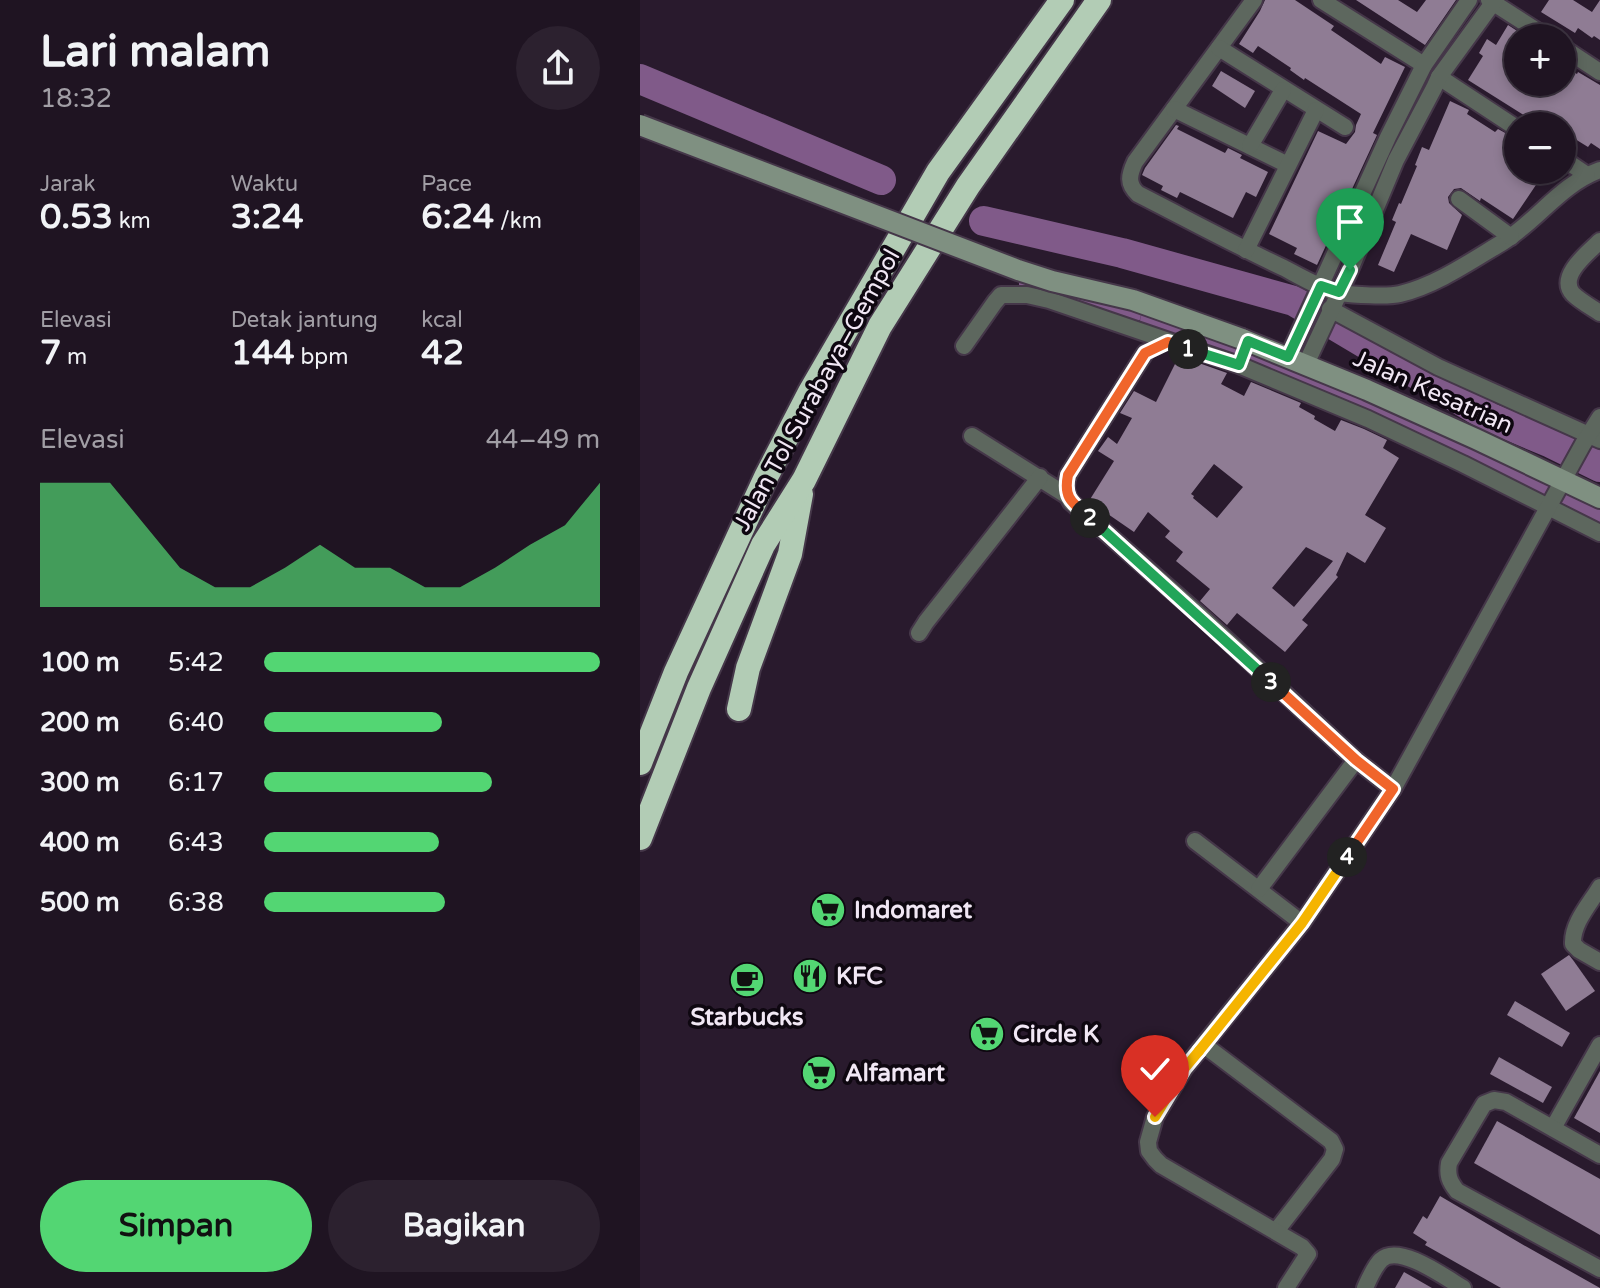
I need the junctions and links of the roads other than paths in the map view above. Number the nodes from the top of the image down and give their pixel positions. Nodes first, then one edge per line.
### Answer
1 (1062, 0) edge
2 (1099, 0) edge
3 (1254, 0) edge
4 (1321, 0) edge
5 (1469, 0) edge
6 (1493, 1) edge
7 (1527, 24) edge
8 (1219, 48) junction
9 (1576, 56) edge
10 (1424, 67) junction
11 (1600, 72) edge
12 (1440, 77) junction
13 (1283, 90) junction
14 (1174, 109) junction
15 (1316, 110) junction
16 (1504, 120) edge
17 (640, 125) edge
18 (1345, 127) dead end
19 (1250, 146) junction
20 (1288, 165) junction
21 (1594, 172) edge
22 (1459, 199) dead end
23 (1511, 237) junction
24 (1600, 241) edge
25 (1246, 250) junction
26 (1321, 286) junction
27 (1339, 292) junction
28 (1329, 312) junction
29 (1600, 313) edge
30 (1142, 331) junction
31 (1246, 341) junction
32 (1168, 342) junction
33 (964, 346) dead end
34 (1145, 353) junction
35 (1286, 361) junction
36 (1240, 363) junction
37 (1600, 417) edge
38 (972, 436) dead end
39 (1591, 440) edge
40 (1469, 453) junction
41 (1040, 477) junction
42 (804, 480) junction
43 (1558, 489) junction
44 (1066, 495) junction
45 (1600, 498) edge
46 (1600, 533) edge
47 (919, 633) dead end
48 (739, 709) dead end
49 (1356, 760) junction
50 (640, 763) edge
51 (1393, 789) junction
52 (640, 838) edge
53 (1195, 841) dead end
54 (1600, 887) edge
55 (1259, 889) junction
56 (1302, 923) junction
57 (1600, 962) edge
58 (1204, 1045) junction
59 (1598, 1053) edge
60 (1553, 1128) junction
61 (1600, 1155) edge
62 (1276, 1231) junction
63 (1600, 1269) edge
64 (1286, 1288) edge
65 (1365, 1288) edge
66 (1463, 1288) edge

1 - 50 highway, Jalan Tol Surabaya–Gempol
2 - 42 highway, Jalan Tol Surabaya–Gempol
3 - 8 street
4 - 10 street
5 - 10 street
6 - 7 street
6 - 12 street
8 - 13 street
8 - 14 street
9 - 11 street
10 - 12 street
10 - 12 street
10 - 26 street
12 - 16 street
12 - 27 street
13 - 15 street
13 - 19 street
14 - 19 street
14 - 25 street
15 - 18 street
15 - 20 street
17 - 31 street, Jalan Kesatrian, bridge
19 - 20 street
20 - 25 street
21 - 23 street
22 - 23 street
23 - 27 street
24 - 29 street
25 - 26 street
26 - 27 street
26 - 35 street
27 - 28 street
28 - 35 street
28 - 39 street
30 - 32 street
30 - 33 street
30 - 34 street
31 - 35 street, Jalan Kesatrian
31 - 36 street
32 - 34 street
32 - 36 street
34 - 44 street
35 - 36 street
35 - 40 street, Jalan Kesatrian
35 - 40 street
37 - 39 street
38 - 41 street
39 - 43 street
40 - 43 street, Jalan Kesatrian
40 - 43 street
41 - 44 street
41 - 47 street
42 - 48 highway
42 - 52 highway, Jalan Tol Surabaya–Gempol
43 - 45 street, Jalan Kesatrian
43 - 46 street
43 - 51 street
44 - 49 street
49 - 51 street
49 - 55 street
51 - 56 street
53 - 55 street
54 - 57 street
55 - 56 street
56 - 58 street
58 - 62 street
58 - 62 street
59 - 60 street
60 - 61 street
60 - 63 street
62 - 64 street
65 - 66 street

